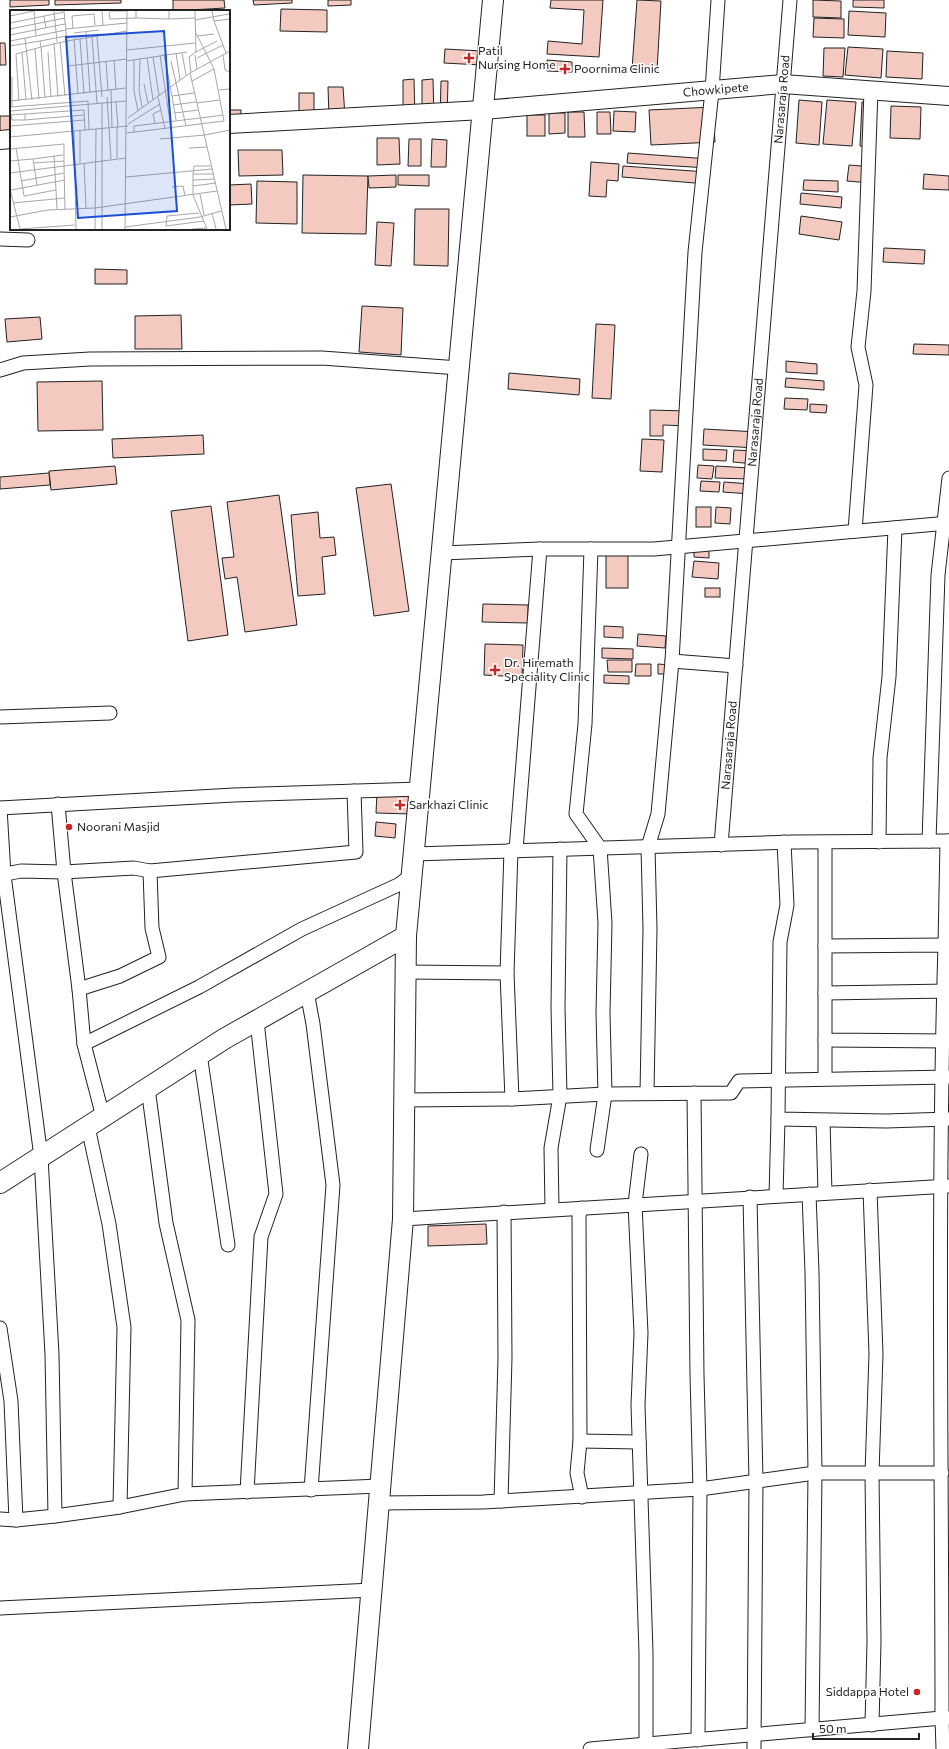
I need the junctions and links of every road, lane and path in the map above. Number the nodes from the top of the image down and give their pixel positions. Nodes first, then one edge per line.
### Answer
1 (493, 0) edge
2 (718, 0) edge
3 (790, 0) edge
4 (783, 84) junction
5 (872, 90) junction
6 (712, 91) junction
7 (949, 96) edge
8 (483, 110) junction
9 (230, 124) edge
10 (10, 139) edge
11 (0, 140) edge
12 (0, 239) edge
13 (28, 240) dead end
14 (459, 368) junction
15 (0, 370) edge
16 (949, 478) edge
17 (946, 523) edge
18 (895, 528) junction
19 (855, 531) junction
20 (746, 542) junction
21 (678, 547) junction
22 (540, 549) junction
23 (591, 549) junction
24 (442, 552) junction
25 (672, 661) junction
26 (736, 666) junction
27 (110, 712) dead end
28 (0, 717) edge
29 (420, 790) junction
30 (354, 791) junction
31 (58, 804) junction
32 (0, 808) edge
33 (929, 841) junction
34 (948, 841) edge
35 (784, 842) junction
36 (825, 842) junction
37 (879, 842) junction
38 (721, 845) junction
39 (648, 847) junction
40 (600, 848) junction
41 (560, 849) junction
42 (513, 850) junction
43 (414, 854) junction
44 (150, 871) junction
45 (64, 872) junction
46 (2, 875) edge
47 (412, 875) junction
48 (406, 936) junction
49 (947, 945) edge
50 (825, 946) junction
51 (406, 972) junction
52 (507, 973) junction
53 (79, 989) junction
54 (946, 991) edge
55 (307, 992) junction
56 (825, 993) junction
57 (257, 1020) junction
58 (825, 1040) junction
59 (946, 1041) edge
60 (84, 1044) junction
61 (200, 1054) junction
62 (945, 1077) edge
63 (825, 1078) junction
64 (779, 1079) junction
65 (148, 1088) junction
66 (694, 1093) junction
67 (605, 1094) junction
68 (647, 1094) junction
69 (560, 1096) junction
70 (512, 1099) junction
71 (405, 1100) junction
72 (778, 1119) junction
73 (945, 1119) edge
74 (823, 1121) junction
75 (95, 1122) junction
76 (597, 1150) dead end
77 (641, 1154) dead end
78 (41, 1157) junction
79 (0, 1183) edge
80 (945, 1186) edge
81 (870, 1190) junction
82 (825, 1193) junction
83 (809, 1194) junction
84 (776, 1196) junction
85 (750, 1198) junction
86 (694, 1201) junction
87 (635, 1204) junction
88 (582, 1208) junction
89 (552, 1210) junction
90 (504, 1212) junction
91 (403, 1219) junction
92 (228, 1246) dead end
93 (0, 1328) edge
94 (580, 1441) junction
95 (639, 1442) junction
96 (815, 1473) junction
97 (872, 1473) junction
98 (942, 1473) junction
99 (756, 1481) junction
100 (700, 1489) junction
101 (311, 1490) junction
102 (246, 1492) junction
103 (641, 1493) junction
104 (185, 1494) junction
105 (380, 1495) junction
106 (582, 1497) junction
107 (501, 1501) junction
108 (120, 1507) junction
109 (56, 1516) junction
110 (0, 1519) edge
111 (16, 1520) junction
112 (372, 1590) junction
113 (0, 1608) edge
114 (946, 1718) edge
115 (872, 1724) junction
116 (812, 1730) junction
117 (755, 1735) junction
118 (698, 1740) junction
119 (646, 1744) junction
120 (358, 1749) edge
121 (590, 1749) edge
122 (754, 1749) edge
123 (943, 1749) edge

1 - 8 main road
2 - 6 street
3 - 4 street, Narasaraja Road
4 - 5 street, Chowkipete
4 - 6 street, Chowkipete
4 - 20 street, Narasaraja Road
5 - 7 street, Chowkipete
5 - 19 street
6 - 8 street, Chowkipete
6 - 21 street
8 - 9 street, Chowkipete
8 - 14 main road
10 - 11 street
12 - 13 street
14 - 15 street
14 - 24 main road
16 - 17 street
17 - 18 street
17 - 33 street
18 - 19 street
18 - 37 street
19 - 20 street
20 - 21 street
20 - 26 street, Narasaraja Road
21 - 23 street
21 - 25 street
22 - 23 street
22 - 24 street
22 - 42 street
23 - 40 street
24 - 29 main road
25 - 26 street
25 - 39 street
26 - 38 street, Narasaraja Road
27 - 28 street
29 - 30 street
29 - 43 main road
30 - 31 street
30 - 44 street
31 - 32 street
31 - 45 street
32 - 46 street
33 - 34 street
33 - 37 street
34 - 49 street
35 - 36 street
35 - 38 street
35 - 64 street
36 - 37 street
36 - 50 street
38 - 39 street
39 - 40 street
39 - 68 street
40 - 41 street
40 - 67 street
41 - 42 street
41 - 69 street
42 - 43 street
42 - 52 street
43 - 47 main road
44 - 45 street
44 - 53 street
45 - 46 street
45 - 53 street
46 - 78 street
47 - 48 main road
47 - 60 street
48 - 51 main road
48 - 55 main road
49 - 50 street
49 - 54 street
50 - 56 street
51 - 52 street
51 - 71 main road
52 - 70 street
53 - 60 street
54 - 56 street
54 - 59 street
55 - 57 main road
55 - 101 street
56 - 58 street
57 - 61 main road
57 - 102 street
58 - 59 street
58 - 63 street
59 - 62 street
60 - 75 street
61 - 65 main road
61 - 92 street
62 - 63 street
62 - 73 street
63 - 64 street
64 - 66 street
64 - 72 street
65 - 75 main road
65 - 104 street
66 - 68 street
66 - 86 street
67 - 68 street
67 - 69 street
67 - 76 street
69 - 70 street
69 - 89 street
70 - 71 street
71 - 91 main road
72 - 74 street
72 - 84 street
73 - 74 street
73 - 80 street
74 - 82 street
75 - 78 main road
75 - 108 street
77 - 87 street
78 - 79 main road
78 - 109 street
80 - 81 street
80 - 98 street
81 - 82 street
81 - 97 street
82 - 83 street
83 - 84 street
83 - 96 street
84 - 85 street
85 - 86 street
85 - 99 street
86 - 87 street
86 - 100 street
87 - 88 street
87 - 95 street
88 - 89 street
88 - 94 street
89 - 90 street
90 - 91 street
90 - 107 street
91 - 105 main road
93 - 111 street
94 - 95 street
94 - 106 street
95 - 103 street
96 - 97 street
96 - 99 street
96 - 116 street
97 - 98 street
97 - 115 street
98 - 114 street
99 - 100 street
99 - 117 street
100 - 103 street
100 - 118 street
101 - 102 street
101 - 105 street
102 - 104 street
103 - 106 street
103 - 119 street
104 - 108 street
105 - 107 street
105 - 112 main road
106 - 107 street
108 - 109 street
109 - 111 street
110 - 111 street
112 - 113 street
112 - 120 main road
114 - 115 street
114 - 123 street
115 - 116 street
116 - 117 street
117 - 118 street
117 - 122 street
118 - 119 street
119 - 121 street

